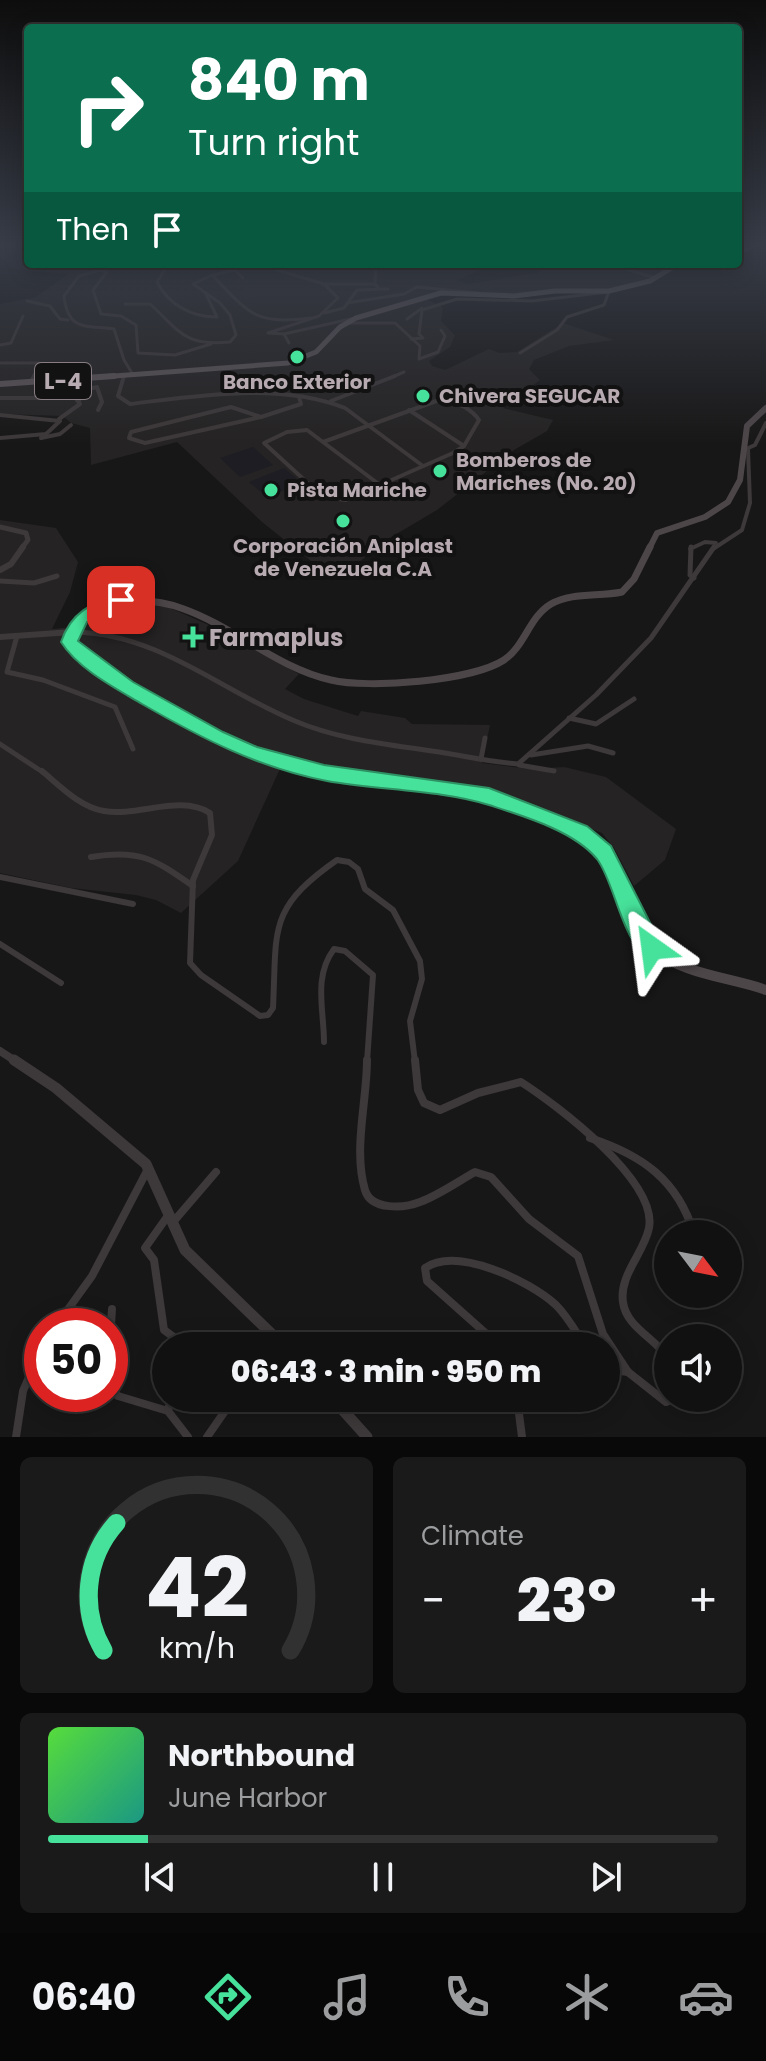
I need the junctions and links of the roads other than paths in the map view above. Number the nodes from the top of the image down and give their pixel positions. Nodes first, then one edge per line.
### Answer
1 (54, 311) edge
2 (67, 311) edge
3 (99, 311) edge
4 (157, 311) edge
5 (188, 311) edge
6 (214, 311) edge
7 (227, 311) edge
8 (247, 311) edge
9 (323, 311) edge
10 (337, 311) edge
11 (380, 311) edge
12 (421, 311) edge
13 (424, 311) edge
14 (585, 311) edge
15 (319, 314) junction
16 (23, 316) dead end
17 (311, 318) junction
18 (356, 318) junction
19 (407, 319) dead end
20 (69, 320) junction
21 (336, 321) junction
22 (346, 323) junction
23 (441, 330) dead end
24 (284, 334) junction
25 (411, 339) junction
26 (213, 343) junction
27 (289, 343) dead end
28 (0, 345) edge
29 (520, 353) dead end
30 (0, 363) edge
31 (404, 372) dead end
32 (129, 374) junction
33 (91, 378) junction
34 (31, 382) junction
35 (0, 384) edge
36 (74, 396) dead end
37 (298, 397) junction
38 (0, 398) edge
39 (79, 401) junction
40 (330, 402) junction
41 (766, 408) edge
42 (98, 410) dead end
43 (408, 410) junction
44 (0, 415) edge
45 (261, 417) junction
46 (59, 419) junction
47 (766, 423) edge
48 (71, 425) dead end
49 (367, 425) junction
50 (36, 437) junction
51 (0, 438) edge
52 (323, 442) junction
53 (464, 446) junction
54 (746, 449) junction
55 (423, 466) junction
56 (380, 485) junction
57 (0, 527) edge
58 (717, 544) junction
59 (0, 570) edge
60 (57, 576) dead end
61 (694, 578) junction
62 (0, 581) edge
63 (72, 632) junction
64 (17, 636) junction
65 (0, 637) edge
66 (634, 699) dead end
67 (569, 718) junction
68 (485, 738) dead end
69 (0, 744) edge
70 (133, 749) dead end
71 (613, 753) dead end
72 (530, 755) junction
73 (481, 759) junction
74 (518, 764) junction
75 (554, 771) dead end
76 (91, 857) dead end
77 (0, 877) edge
78 (193, 886) junction
79 (133, 904) dead end
80 (0, 944) edge
81 (61, 983) dead end
82 (766, 990) edge
83 (324, 1042) dead end
84 (0, 1051) edge
85 (586, 1136) junction
86 (149, 1168) junction
87 (216, 1172) dead end
88 (171, 1217) junction
89 (690, 1220) edge
90 (69, 1308) edge
91 (167, 1332) edge
92 (265, 1332) edge
93 (484, 1332) edge
94 (575, 1332) edge
95 (654, 1344) edge
96 (620, 1371) edge
97 (628, 1372) junction
98 (24, 1389) edge
99 (654, 1393) edge
100 (128, 1399) edge
101 (152, 1406) edge
102 (169, 1412) edge
103 (223, 1412) edge
104 (345, 1412) edge
105 (519, 1412) edge
106 (183, 1435) edge
107 (16, 1437) edge
108 (207, 1437) edge
109 (367, 1437) edge
110 (522, 1437) edge

1 - 20 street
2 - 20 street
3 - 26 street
4 - 26 street
5 - 6 street
7 - 26 street
8 - 17 street
9 - 15 street
10 - 15 street
11 - 18 main road, L-4
12 - 19 street
13 - 25 street
14 - 29 street
15 - 17 street
16 - 28 street
17 - 24 street
18 - 21 street
18 - 22 main road, L-4
20 - 32 street
21 - 22 street
21 - 24 street
22 - 25 street
22 - 32 main road, L-4
23 - 25 street
24 - 27 street
30 - 34 street
31 - 40 street
32 - 33 main road, L-4
32 - 37 street
33 - 34 main road, L-4
33 - 38 street
34 - 35 main road, L-4
36 - 39 street
37 - 40 street
37 - 45 street
39 - 42 street
39 - 46 street
40 - 49 street
41 - 54 main road
43 - 49 street
43 - 53 street
43 - 53 street
44 - 46 street
45 - 45 street
46 - 50 street
47 - 54 street
48 - 50 street
49 - 52 street
49 - 55 street
50 - 51 street
52 - 56 street
52 - 56 street
53 - 55 street
54 - 58 street
54 - 63 main road
55 - 56 street
57 - 59 street
58 - 61 street
58 - 61 street
60 - 62 street
61 - 67 street
63 - 64 street
63 - 73 street
63 - 82 main road
64 - 65 street
64 - 70 street
66 - 67 street
67 - 72 street
68 - 73 street
69 - 78 street
71 - 72 street
72 - 74 street
73 - 74 street
74 - 75 street
76 - 78 street
77 - 79 street
78 - 85 street
80 - 81 street
83 - 97 street
84 - 86 street
85 - 89 street
85 - 95 street
86 - 88 street
86 - 90 street
87 - 88 street
88 - 91 street
88 - 92 street
93 - 94 street
96 - 97 street
97 - 99 street
98 - 107 street
100 - 101 street
102 - 106 street
103 - 108 street
104 - 109 street
105 - 110 street

